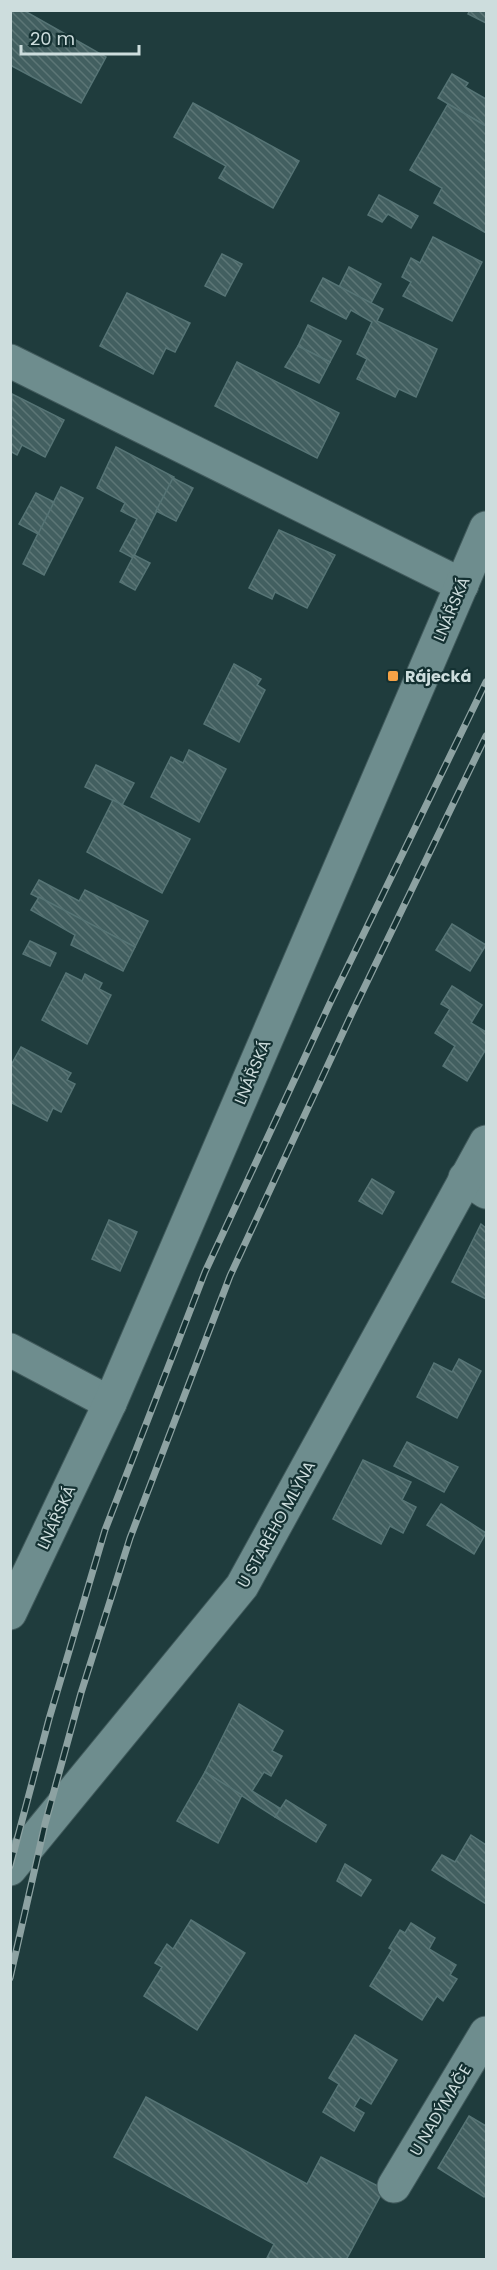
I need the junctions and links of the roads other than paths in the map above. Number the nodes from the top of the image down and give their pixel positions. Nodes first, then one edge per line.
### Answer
1 (10, 362) edge
2 (486, 528) edge
3 (462, 585) junction
4 (486, 1142) edge
5 (476, 1185) edge
6 (10, 1350) edge
7 (110, 1403) junction
8 (10, 1613) edge
9 (10, 1869) edge
10 (486, 2033) edge
11 (394, 2186) dead end

1 - 3 street
2 - 3 street, LNÁŘSKÁ
3 - 7 street, LNÁŘSKÁ
4 - 5 street, U STARÉHO MLÝNA
5 - 9 street, U STARÉHO MLÝNA
6 - 7 street
7 - 8 street, LNÁŘSKÁ
10 - 11 street, U NADÝMAČE

